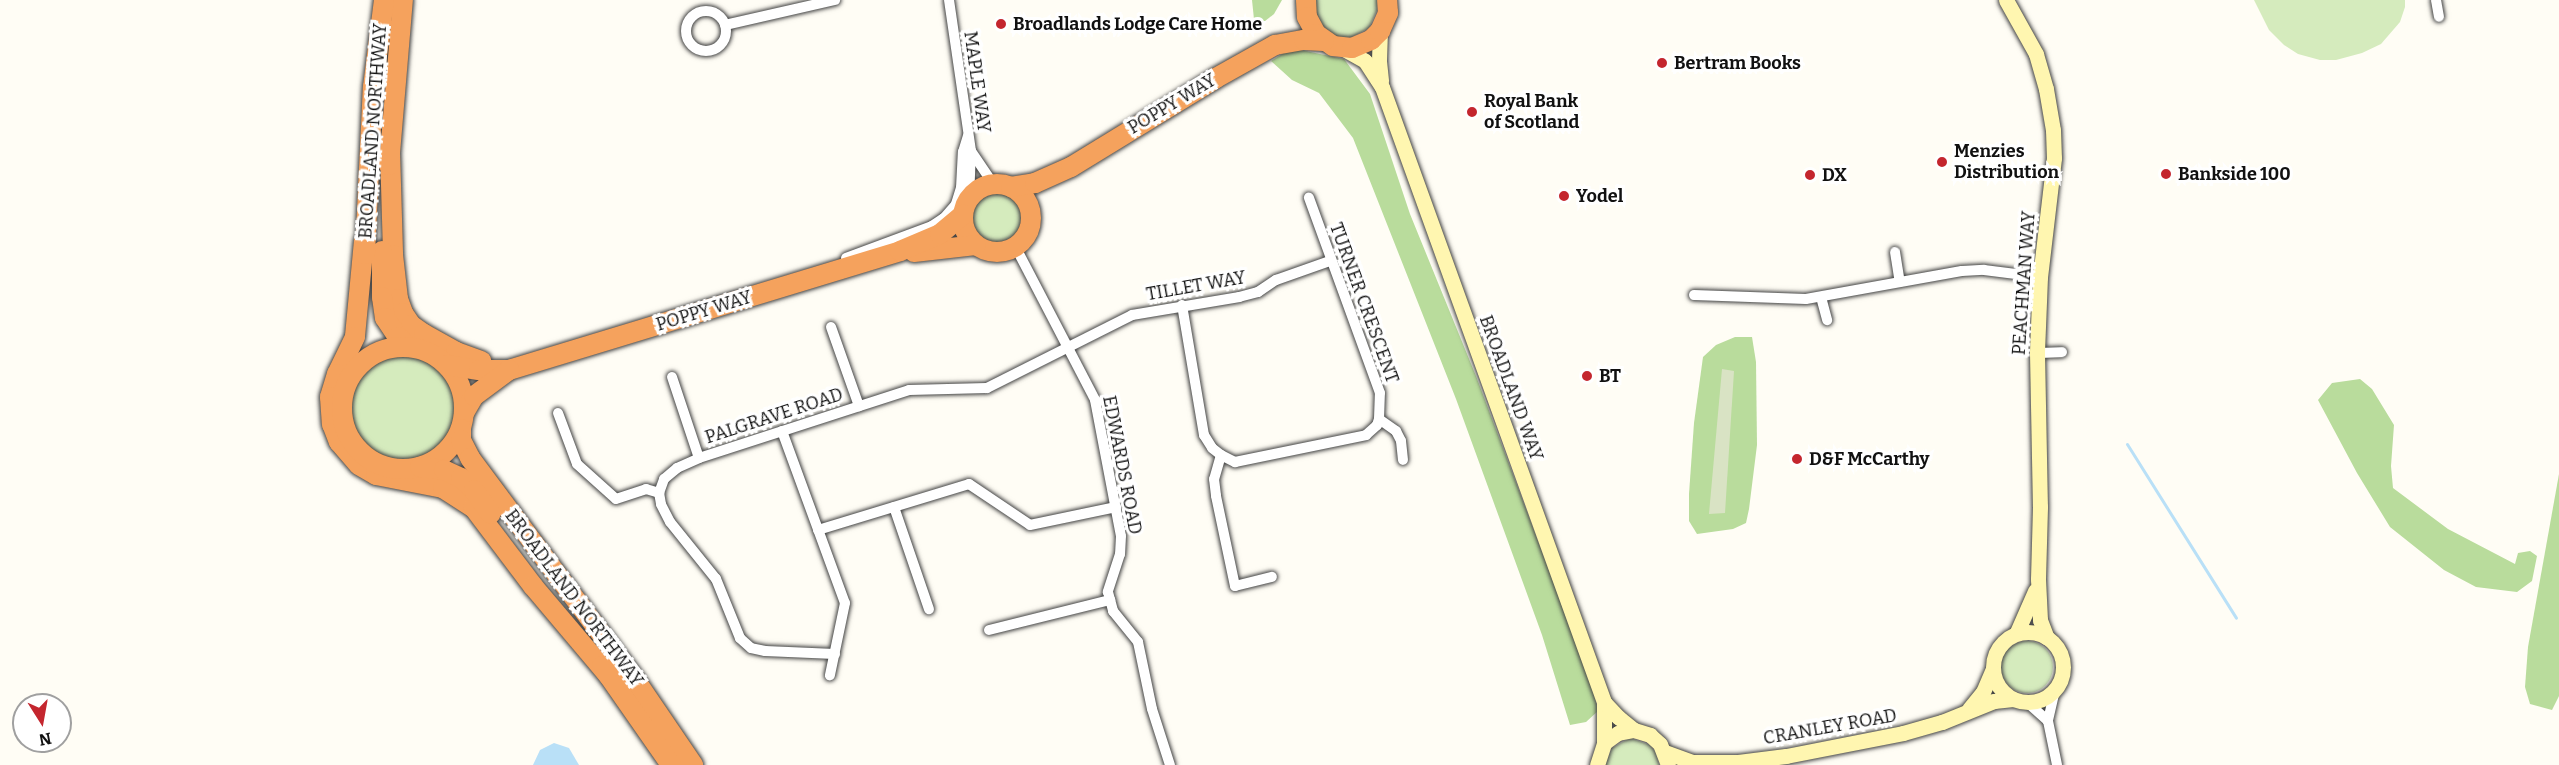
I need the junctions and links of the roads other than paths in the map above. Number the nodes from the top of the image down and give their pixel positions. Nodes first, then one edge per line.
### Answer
1 (384, 0) edge
2 (403, 0) edge
3 (699, 0) edge
4 (835, 0) edge
5 (949, 0) edge
6 (2006, 0) edge
7 (2436, 0) edge
8 (1306, 3) edge
9 (1388, 11) edge
10 (701, 12) junction
11 (2439, 17) dead end
12 (725, 25) junction
13 (1333, 44) junction
14 (1275, 45) junction
15 (1382, 87) junction
16 (968, 136) junction
17 (390, 151) junction
18 (971, 151) junction
19 (1071, 167) junction
20 (1002, 186) junction
21 (1309, 198) dead end
22 (966, 206) junction
23 (1030, 221) junction
24 (364, 241) junction
25 (976, 245) junction
26 (1015, 246) junction
27 (900, 251) junction
28 (1895, 252) dead end
29 (1330, 261) junction
30 (2040, 277) junction
31 (1900, 282) junction
32 (774, 290) junction
33 (1694, 296) dead end
34 (1821, 297) junction
35 (1182, 305) junction
36 (685, 317) junction
37 (1827, 320) dead end
38 (831, 327) dead end
39 (1068, 346) junction
40 (409, 347) junction
41 (2062, 352) dead end
42 (2037, 353) junction
43 (447, 365) junction
44 (356, 369) junction
45 (509, 369) junction
46 (672, 377) dead end
47 (859, 406) junction
48 (558, 413) dead end
49 (1379, 419) junction
50 (462, 421) junction
51 (782, 431) junction
52 (1221, 455) junction
53 (699, 458) junction
54 (1403, 460) dead end
55 (420, 467) junction
56 (659, 493) junction
57 (894, 507) junction
58 (1116, 507) junction
59 (818, 530) junction
60 (1272, 578) dead end
61 (2038, 579) junction
62 (1110, 600) junction
63 (929, 609) dead end
64 (989, 630) dead end
65 (2017, 632) junction
66 (2047, 638) junction
67 (835, 654) junction
68 (1992, 671) junction
69 (830, 675) dead end
70 (610, 677) junction
71 (2055, 690) junction
72 (2021, 701) junction
73 (1604, 702) junction
74 (1969, 709) junction
75 (2048, 721) junction
76 (1635, 730) junction
77 (1604, 743) junction
78 (1666, 758) edge
79 (1690, 764) edge
80 (671, 765) edge
81 (693, 765) edge
82 (1170, 765) edge
83 (1597, 765) edge
84 (2057, 765) edge

1 - 24 highway, BROADLAND NORTHWAY
2 - 17 highway, BROADLAND NORTHWAY
3 - 10 street
4 - 12 street
5 - 16 street, MAPLE WAY
6 - 30 street, PEACHMAN WAY
7 - 11 street
8 - 13 highway
8 - 14 highway, POPPY WAY
9 - 13 highway, POPPY WAY
9 - 15 street, BROADLAND WAY
10 - 12 street
10 - 12 street
13 - 14 highway, POPPY WAY
13 - 15 street, BROADLAND WAY
14 - 19 highway, POPPY WAY
15 - 73 street, BROADLAND WAY
16 - 18 street, MAPLE WAY
16 - 32 street
17 - 36 highway
17 - 40 highway, BROADLAND NORTHWAY
18 - 20 street, MAPLE WAY
18 - 22 street, MAPLE WAY
19 - 20 highway, POPPY WAY
19 - 23 highway, POPPY WAY
20 - 22 highway
20 - 23 highway
21 - 29 street, TURNER CRESCENT
22 - 25 highway
22 - 27 highway, POPPY WAY
23 - 26 highway
24 - 44 highway, BROADLAND NORTHWAY
24 - 70 highway
25 - 26 highway
25 - 27 highway, POPPY WAY
26 - 39 street, EDWARDS ROAD
27 - 32 highway, POPPY WAY
28 - 31 street
29 - 35 street, TILLET WAY
29 - 49 street, TURNER CRESCENT
30 - 31 street
30 - 42 street, PEACHMAN WAY
31 - 34 street
32 - 36 highway, POPPY WAY
33 - 34 street
34 - 37 street
35 - 39 street, TILLET WAY
35 - 52 street
36 - 45 highway, POPPY WAY
38 - 47 street, PALGRAVE ROAD
39 - 47 street, PALGRAVE ROAD
39 - 58 street, EDWARDS ROAD
40 - 43 highway
40 - 44 highway
41 - 42 street
42 - 61 street, PEACHMAN WAY
43 - 45 highway, POPPY WAY
43 - 50 highway
44 - 55 highway
45 - 50 highway, POPPY WAY
46 - 53 street, PALGRAVE ROAD
47 - 51 street, PALGRAVE ROAD
48 - 56 street
49 - 52 street
49 - 54 street
50 - 55 highway
50 - 81 highway, BROADLAND NORTHWAY
51 - 53 street, PALGRAVE ROAD
51 - 59 street
52 - 60 street
53 - 56 street, PALGRAVE ROAD
55 - 70 highway, BROADLAND NORTHWAY
56 - 67 street
57 - 58 street
57 - 59 street
57 - 63 street
58 - 62 street, EDWARDS ROAD
59 - 67 street
61 - 65 street, PEACHMAN WAY
61 - 66 street, PEACHMAN WAY
62 - 64 street
62 - 82 street
65 - 66 street
65 - 68 street, PEACHMAN WAY
66 - 71 street, PEACHMAN WAY
67 - 69 street
68 - 72 street
68 - 74 street
70 - 80 highway, BROADLAND NORTHWAY
71 - 72 street
71 - 75 street
72 - 74 street, CRANLEY ROAD
72 - 75 street
73 - 76 street, BROADLAND WAY
73 - 77 street, BROADLAND WAY
74 - 79 street, CRANLEY ROAD
75 - 84 street
76 - 77 street
76 - 78 street, BROADLAND WAY
77 - 83 street, BROADLAND WAY
78 - 79 street, CRANLEY ROAD

